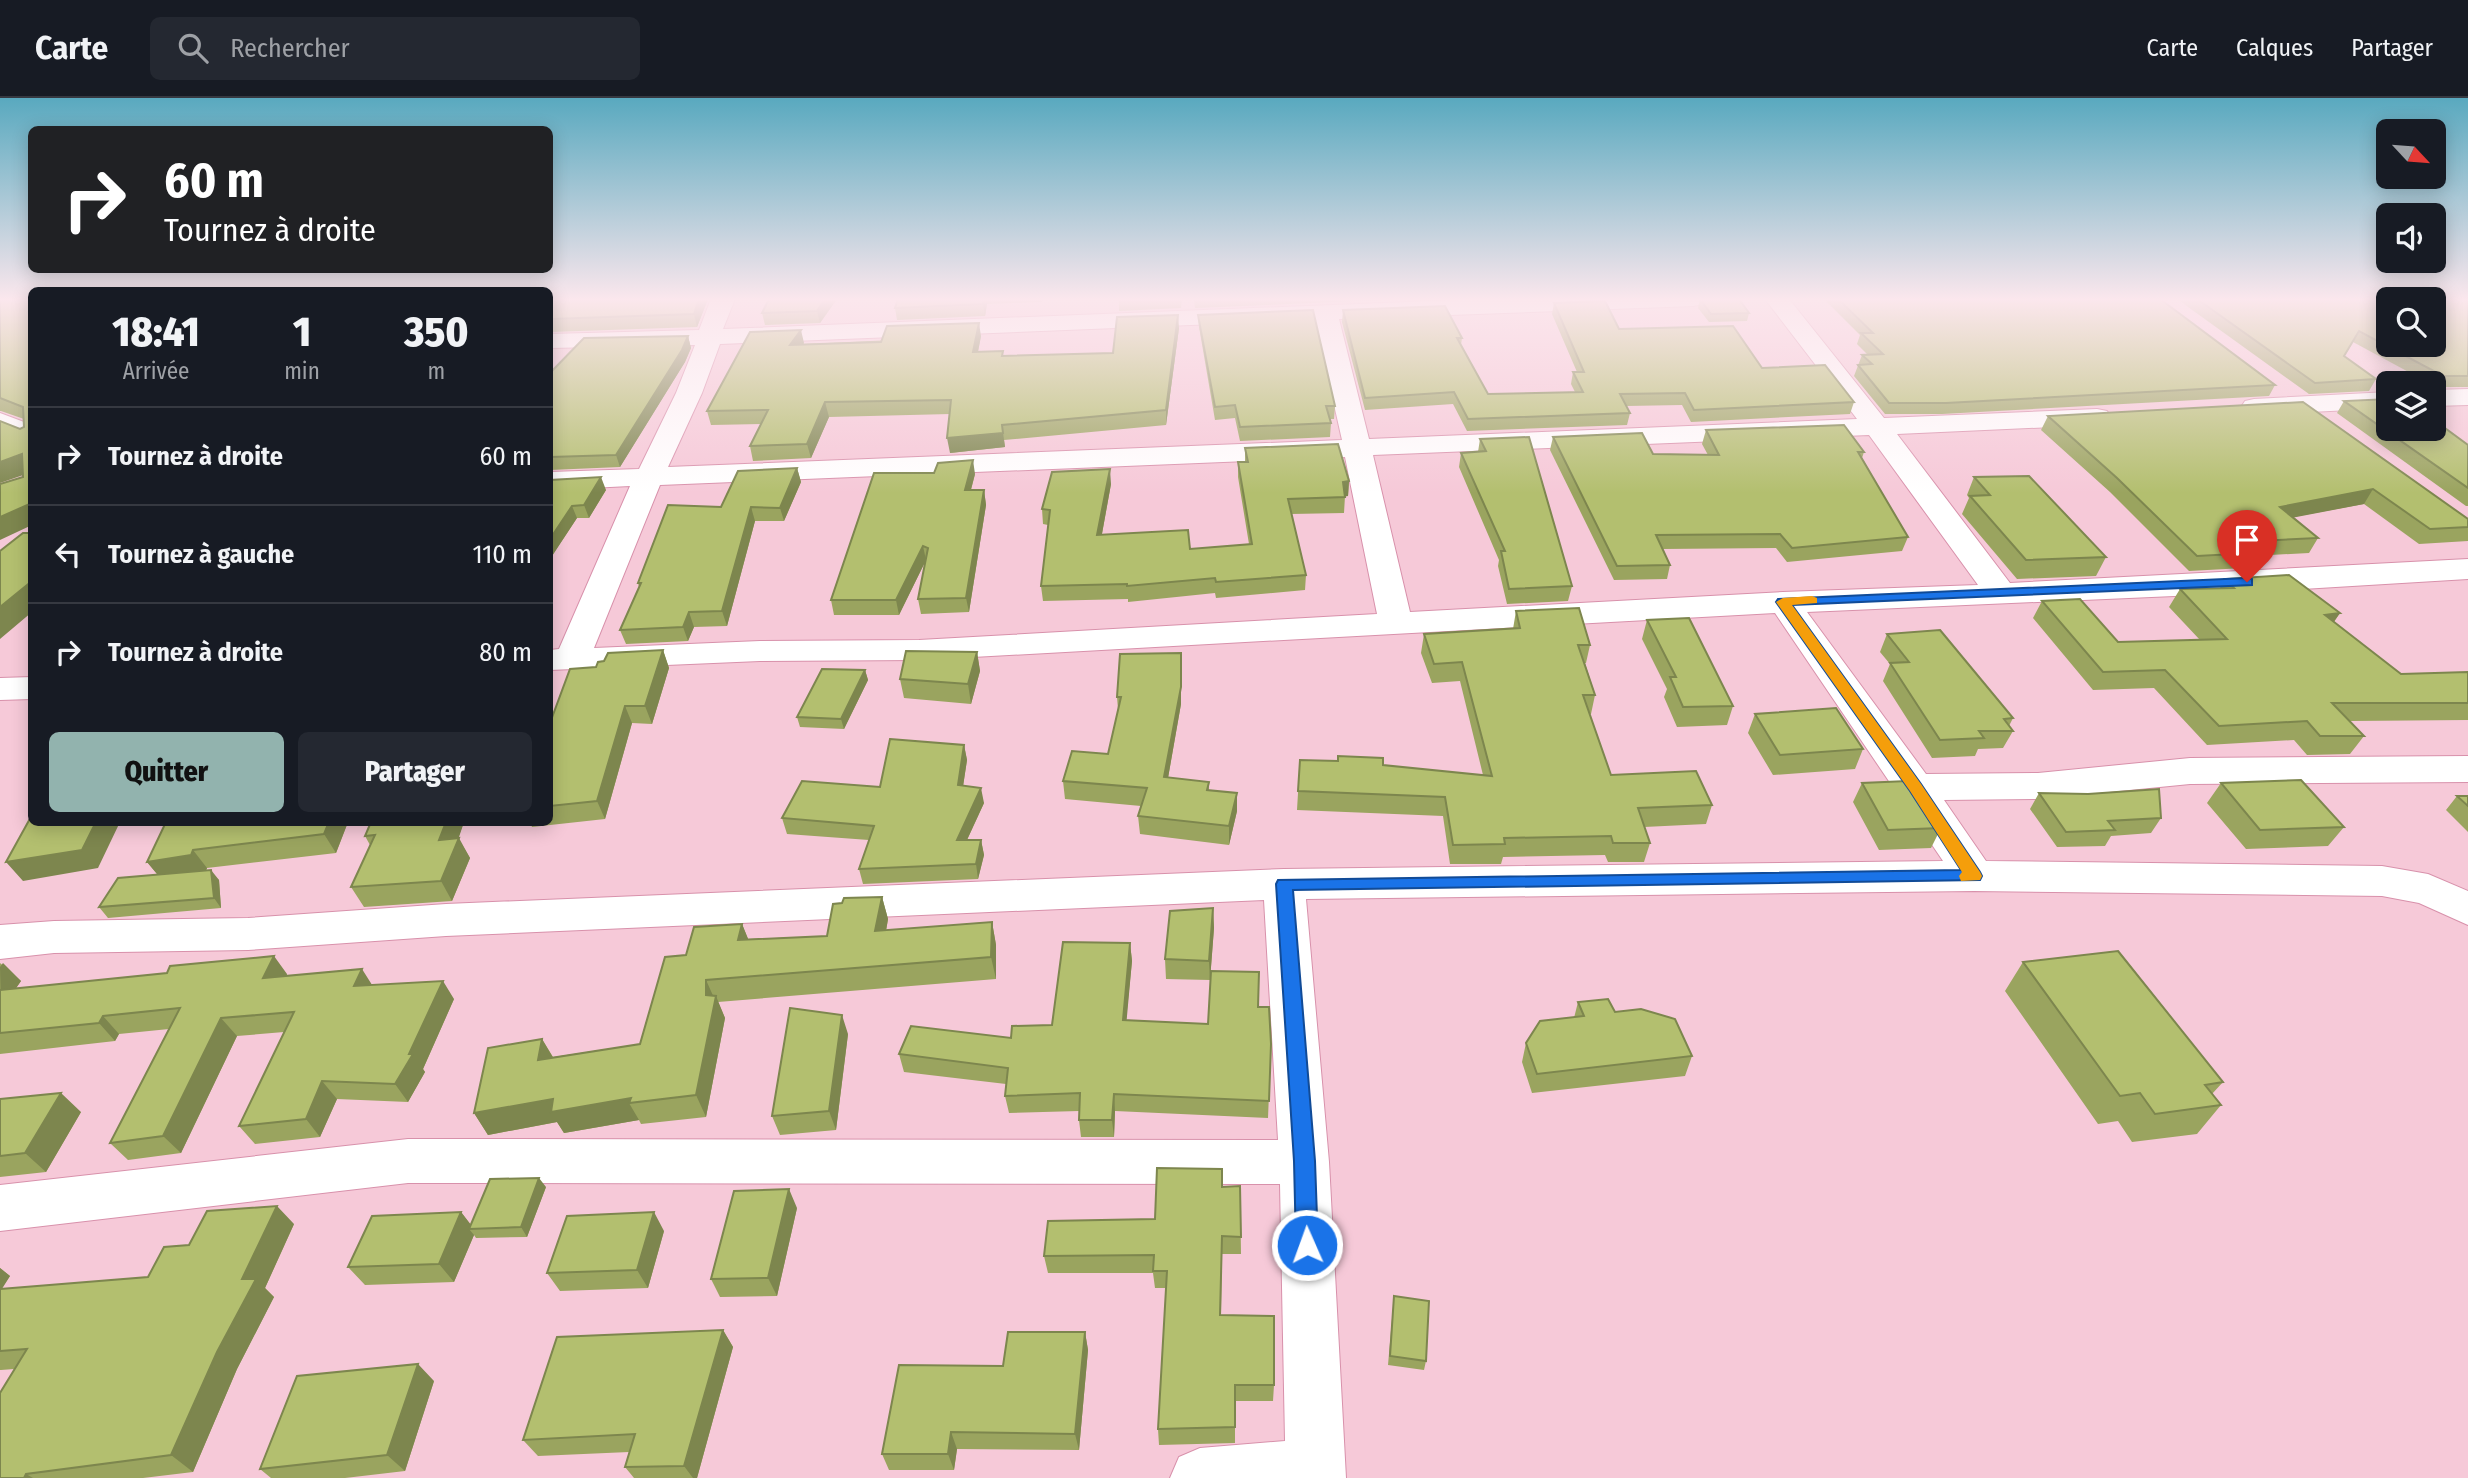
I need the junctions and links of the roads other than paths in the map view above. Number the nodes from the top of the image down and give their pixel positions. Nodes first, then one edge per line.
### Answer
1 (700, 363) edge
2 (1337, 363) edge
3 (1827, 363) edge
4 (2270, 381) edge
5 (2468, 397) edge
6 (2446, 398) edge
7 (2376, 401) edge
8 (2301, 404) junction
9 (2232, 409) edge
10 (2121, 415) edge
11 (0, 421) edge
12 (1876, 425) junction
13 (2335, 428) edge
14 (28, 433) edge
15 (1356, 448) junction
16 (649, 477) junction
17 (553, 481) edge
18 (2468, 569) edge
19 (2000, 592) junction
20 (1783, 602) junction
21 (1395, 622) junction
22 (561, 660) edge
23 (28, 688) edge
24 (0, 689) edge
25 (2468, 769) edge
26 (1915, 788) junction
27 (1974, 876) junction
28 (1284, 884) junction
29 (2468, 909) edge
30 (0, 942) edge
31 (1304, 1161) junction
32 (0, 1208) edge
33 (1315, 1473) edge
34 (1200, 1478) edge

1 - 16 street
2 - 15 street
3 - 12 street
4 - 8 street
5 - 6 street
7 - 8 street
8 - 9 street
8 - 13 street
10 - 12 street
11 - 14 street
12 - 15 street
12 - 19 street
15 - 16 street
15 - 21 street
16 - 17 street
16 - 22 street
18 - 19 street
19 - 20 street
20 - 21 street
20 - 26 street
21 - 22 street
23 - 24 street
25 - 26 street
26 - 27 street
27 - 28 street
27 - 29 street
28 - 30 street
28 - 31 street
31 - 32 street
31 - 33 street
33 - 34 street

